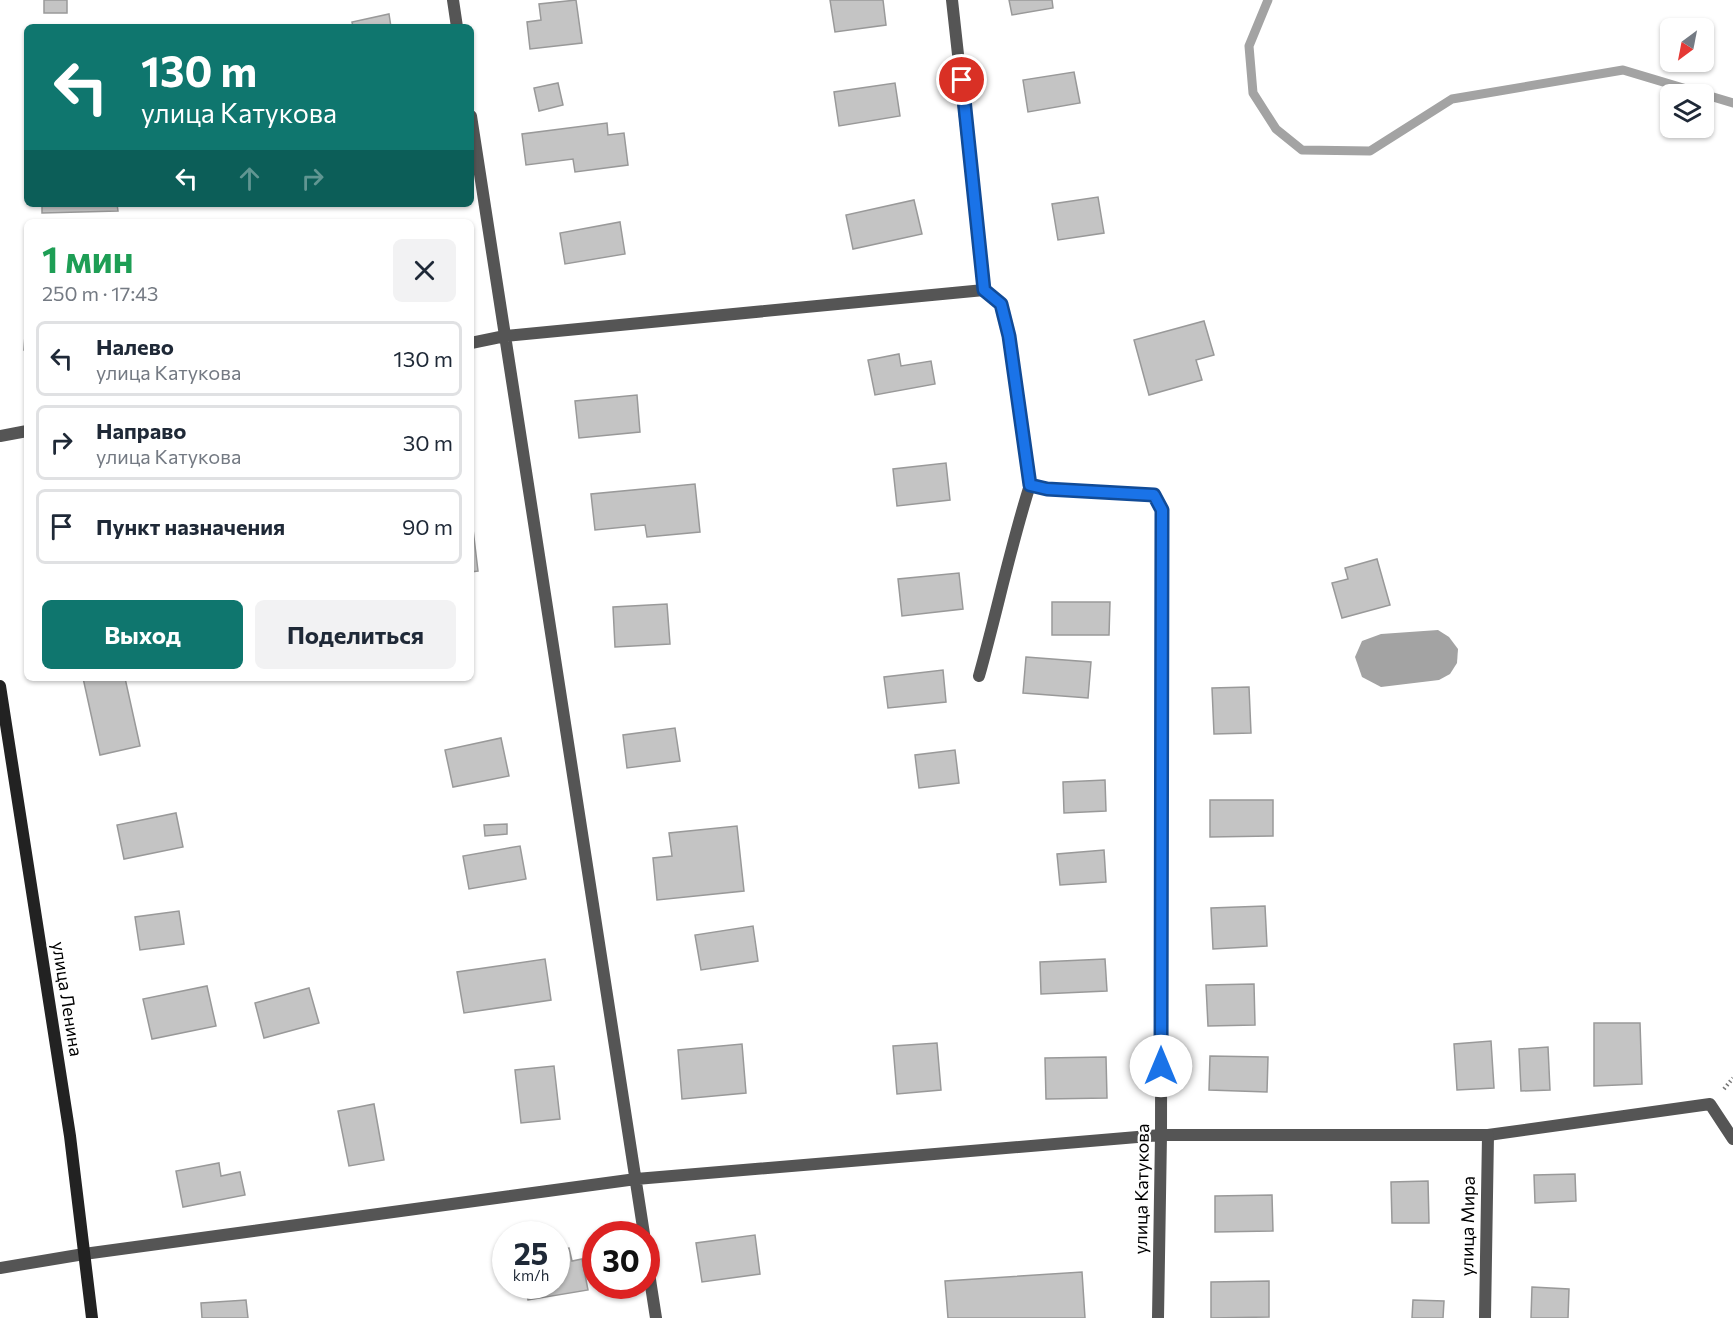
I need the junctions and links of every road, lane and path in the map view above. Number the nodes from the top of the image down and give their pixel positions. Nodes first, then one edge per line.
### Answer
1 (453, 0) edge
2 (952, 0) edge
3 (457, 24) edge
4 (474, 135) edge
5 (984, 290) junction
6 (505, 336) junction
7 (474, 342) edge
8 (24, 431) edge
9 (0, 436) edge
10 (1030, 485) junction
11 (979, 676) dead end
12 (0, 686) edge
13 (1161, 1135) junction
14 (1488, 1135) junction
15 (1733, 1139) edge
16 (636, 1179) junction
17 (642, 1221) edge
18 (84, 1254) junction
19 (0, 1268) edge
20 (653, 1299) edge
21 (92, 1318) edge
22 (656, 1318) edge
23 (1158, 1318) edge
24 (1485, 1318) edge

1 - 3 street
2 - 5 street
4 - 6 street
5 - 6 street
5 - 10 street
6 - 7 street
6 - 16 street
8 - 9 street
10 - 11 street
10 - 13 street, улица Катукова
12 - 18 main road, улица Ленина
13 - 14 street
13 - 16 street
13 - 23 street, улица Катукова
14 - 15 street
14 - 24 street, улица Мира
16 - 17 street
16 - 18 street
18 - 19 street
18 - 21 main road, улица Ленина
20 - 22 street

